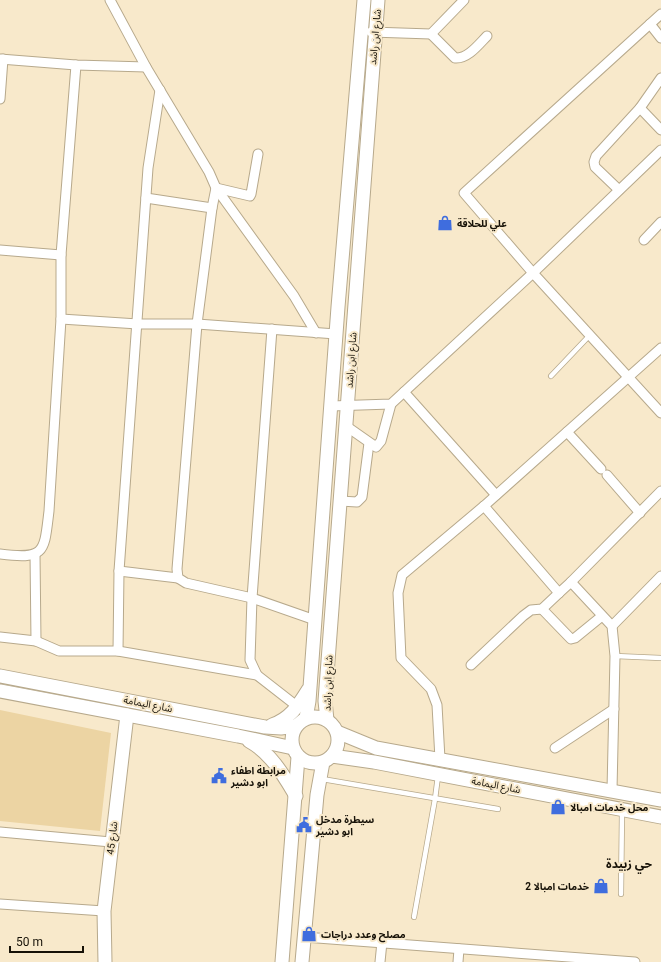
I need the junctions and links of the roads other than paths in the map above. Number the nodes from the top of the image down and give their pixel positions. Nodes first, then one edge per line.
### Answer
1 (110, 0) edge
2 (364, 0) edge
3 (378, 0) edge
4 (464, 0) edge
5 (661, 14) edge
6 (650, 24) junction
7 (362, 31) junction
8 (375, 33) junction
9 (431, 34) junction
10 (487, 36) dead end
11 (661, 38) edge
12 (1, 59) edge
13 (76, 65) junction
14 (146, 67) junction
15 (661, 78) edge
16 (160, 90) junction
17 (0, 99) edge
18 (640, 108) junction
19 (661, 130) edge
20 (661, 150) edge
21 (258, 154) dead end
22 (216, 188) junction
23 (619, 190) junction
24 (146, 198) junction
25 (212, 208) junction
26 (661, 222) edge
27 (644, 240) dead end
28 (0, 250) edge
29 (61, 255) junction
30 (533, 272) junction
31 (61, 319) junction
32 (138, 324) junction
33 (197, 324) junction
34 (272, 329) junction
35 (316, 333) junction
36 (336, 334) junction
37 (590, 335) junction
38 (661, 348) edge
39 (551, 376) dead end
40 (628, 377) junction
41 (404, 392) junction
42 (391, 404) junction
43 (331, 406) junction
44 (347, 407) junction
45 (661, 414) edge
46 (346, 426) junction
47 (567, 432) junction
48 (369, 443) junction
49 (661, 491) edge
50 (496, 495) junction
51 (340, 501) junction
52 (484, 506) junction
53 (640, 513) junction
54 (0, 554) edge
55 (35, 554) junction
56 (120, 571) junction
57 (661, 576) edge
58 (178, 578) junction
59 (571, 582) junction
60 (560, 593) junction
61 (252, 598) junction
62 (542, 609) junction
63 (602, 616) junction
64 (315, 620) junction
65 (612, 626) junction
66 (0, 636) edge
67 (36, 641) junction
68 (118, 650) junction
69 (615, 656) junction
70 (661, 658) edge
71 (471, 665) dead end
72 (257, 675) junction
73 (0, 676) edge
74 (310, 686) junction
75 (0, 691) edge
76 (298, 707) junction
77 (614, 709) junction
78 (127, 715) junction
79 (327, 720) junction
80 (301, 722) junction
81 (265, 727) junction
82 (337, 732) junction
83 (238, 736) junction
84 (554, 748) dead end
85 (295, 753) junction
86 (327, 759) junction
87 (440, 759) junction
88 (438, 774) junction
89 (320, 778) junction
90 (612, 790) junction
91 (296, 796) junction
92 (435, 799) junction
93 (661, 800) edge
94 (498, 809) dead end
95 (622, 809) junction
96 (661, 816) edge
97 (0, 832) edge
98 (111, 842) junction
99 (621, 894) dead end
100 (0, 904) edge
101 (104, 912) junction
102 (414, 917) dead end
103 (304, 937) junction
104 (382, 942) junction
105 (459, 949) junction
106 (531, 958) edge
107 (605, 961) edge
108 (105, 962) edge
109 (282, 962) edge
110 (302, 962) edge
111 (380, 962) edge
112 (458, 962) edge
113 (635, 962) edge

1 - 14 street
2 - 7 main road, شارع ابن راشد
3 - 8 main road, شارع ابن راشد
4 - 9 street
5 - 6 street
6 - 11 street
6 - 30 street
7 - 8 street
7 - 36 main road, شارع ابن راشد
8 - 9 street
8 - 44 main road, شارع ابن راشد
9 - 10 street
12 - 13 street
12 - 17 street
13 - 14 street
13 - 29 street
14 - 16 street
15 - 18 street
16 - 22 street
16 - 24 street
18 - 19 street
18 - 23 street
20 - 23 street
21 - 22 street
22 - 25 street
22 - 35 street
23 - 30 street
24 - 25 street
24 - 32 street
25 - 33 street
26 - 27 street
28 - 29 street
29 - 31 street
30 - 37 street
30 - 41 street
31 - 32 street
31 - 55 street
32 - 33 street
32 - 56 street
33 - 34 street
33 - 58 street
34 - 35 street
34 - 61 street
35 - 36 street
36 - 43 main road, شارع ابن راشد
37 - 39 lane
37 - 40 street
38 - 40 street
40 - 45 street
40 - 47 street
41 - 42 street
41 - 50 street
42 - 44 street
42 - 48 street
43 - 44 street
43 - 64 main road, شارع ابن راشد
44 - 46 main road, شارع ابن راشد
46 - 48 street
46 - 51 main road, شارع ابن راشد
47 - 50 street
47 - 53 street
48 - 51 street
49 - 53 street
50 - 52 street
51 - 79 main road, شارع ابن راشد
52 - 60 street
52 - 87 street
53 - 59 street
54 - 55 street
55 - 67 street
56 - 58 street
56 - 68 street
57 - 65 street
58 - 61 street
59 - 60 street
59 - 63 street
60 - 62 street
61 - 64 street
61 - 72 street
62 - 63 street
62 - 71 street
63 - 65 street
64 - 74 main road, شارع ابن راشد
65 - 69 street
66 - 67 street
67 - 68 street
68 - 72 street
69 - 70 lane
69 - 77 street
72 - 76 street
73 - 81 main road, شارع اليمامة
74 - 76 main road
74 - 80 main road, شارع ابن راشد
75 - 78 main road, شارع اليمامة
76 - 81 main road
77 - 84 street
77 - 90 street
78 - 83 main road, شارع اليمامة
78 - 98 main road, شارع 45
79 - 80 main road
79 - 82 main road
80 - 81 main road, شارع اليمامة
80 - 85 main road
82 - 86 main road
82 - 87 main road, شارع اليمامة
83 - 85 main road, شارع اليمامة
83 - 91 main road
85 - 86 main road
85 - 91 main road
86 - 88 main road, شارع اليمامة
86 - 89 main road
87 - 90 main road, شارع اليمامة
88 - 92 lane
88 - 95 main road, شارع اليمامة
89 - 92 lane
89 - 103 main road
90 - 93 main road, شارع اليمامة
91 - 109 main road
92 - 94 lane
92 - 102 lane
95 - 96 main road, شارع اليمامة
95 - 99 lane
97 - 98 street
98 - 101 main road, شارع 45
100 - 101 street
101 - 108 main road, شارع 45
103 - 104 street
103 - 110 main road
104 - 105 street
104 - 111 street
105 - 106 street
105 - 112 street
106 - 107 street
107 - 113 street

